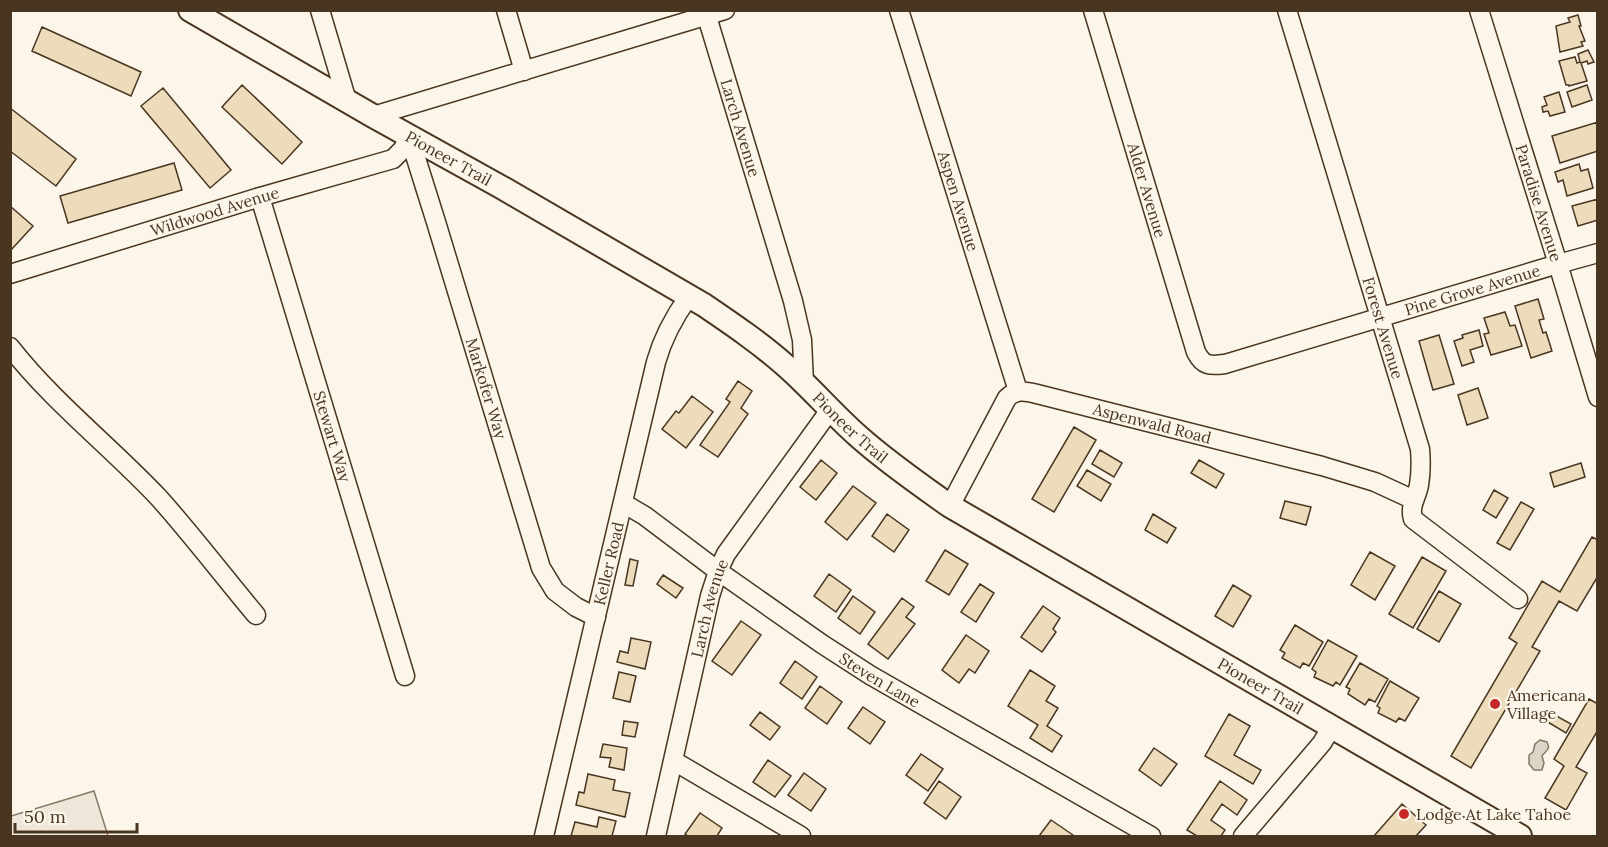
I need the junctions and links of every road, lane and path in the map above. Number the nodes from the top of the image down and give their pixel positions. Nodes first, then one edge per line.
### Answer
1 (190, 10) edge
2 (320, 10) edge
3 (506, 10) edge
4 (725, 10) edge
5 (899, 10) edge
6 (1093, 10) edge
7 (1287, 10) edge
8 (1479, 10) edge
9 (706, 13) edge
10 (524, 70) junction
11 (347, 101) junction
12 (373, 116) junction
13 (409, 136) junction
14 (260, 198) junction
15 (1598, 253) edge
16 (1558, 264) junction
17 (10, 274) edge
18 (689, 296) junction
19 (1380, 317) junction
20 (10, 347) edge
21 (1207, 364) joint
22 (804, 384) junction
23 (1018, 391) junction
24 (1598, 397) edge
25 (830, 410) junction
26 (1414, 500) junction
27 (623, 503) junction
28 (950, 506) junction
29 (718, 571) junction
30 (1518, 599) dead end
31 (256, 615) dead end
32 (596, 616) junction
33 (405, 676) dead end
34 (1331, 728) junction
35 (674, 761) junction
36 (544, 837) edge
37 (656, 837) edge
38 (801, 837) edge
39 (1151, 837) edge
40 (1243, 837) edge
41 (1520, 837) edge

1 - 11 main road, Pioneer Trail
2 - 11 street
3 - 10 street
4 - 9 street
5 - 23 street, Aspen Avenue
6 - 21 street, Alder Avenue
7 - 19 street, Forest Avenue
8 - 16 street, Paradise Avenue
9 - 10 street
9 - 22 street, Larch Avenue
10 - 12 street
11 - 12 main road, Pioneer Trail
12 - 13 main road, Pioneer Trail
13 - 14 street, Wildwood Avenue
13 - 18 main road, Pioneer Trail
13 - 32 street, Markofer Way
14 - 17 street, Wildwood Avenue
14 - 33 street, Stewart Way
15 - 16 street, Pine Grove Avenue
16 - 19 street, Pine Grove Avenue
16 - 24 street, Paradise Avenue
18 - 22 main road, Pioneer Trail
18 - 27 street, Keller Road
19 - 21 street, Pine Grove Avenue
19 - 26 street, Forest Avenue
20 - 31 street
22 - 25 main road, Pioneer Trail
23 - 26 street, Aspenwald Road
23 - 28 street
25 - 28 main road, Pioneer Trail
25 - 29 street, Larch Avenue
26 - 30 street, Forest Avenue
27 - 29 street, Steven Lane
27 - 32 street, Keller Road
28 - 34 main road, Pioneer Trail
29 - 35 street, Larch Avenue
29 - 39 street, Steven Lane
32 - 36 street, Keller Road
34 - 40 street
34 - 41 main road, Pioneer Trail
35 - 37 street, Larch Avenue
35 - 38 street

